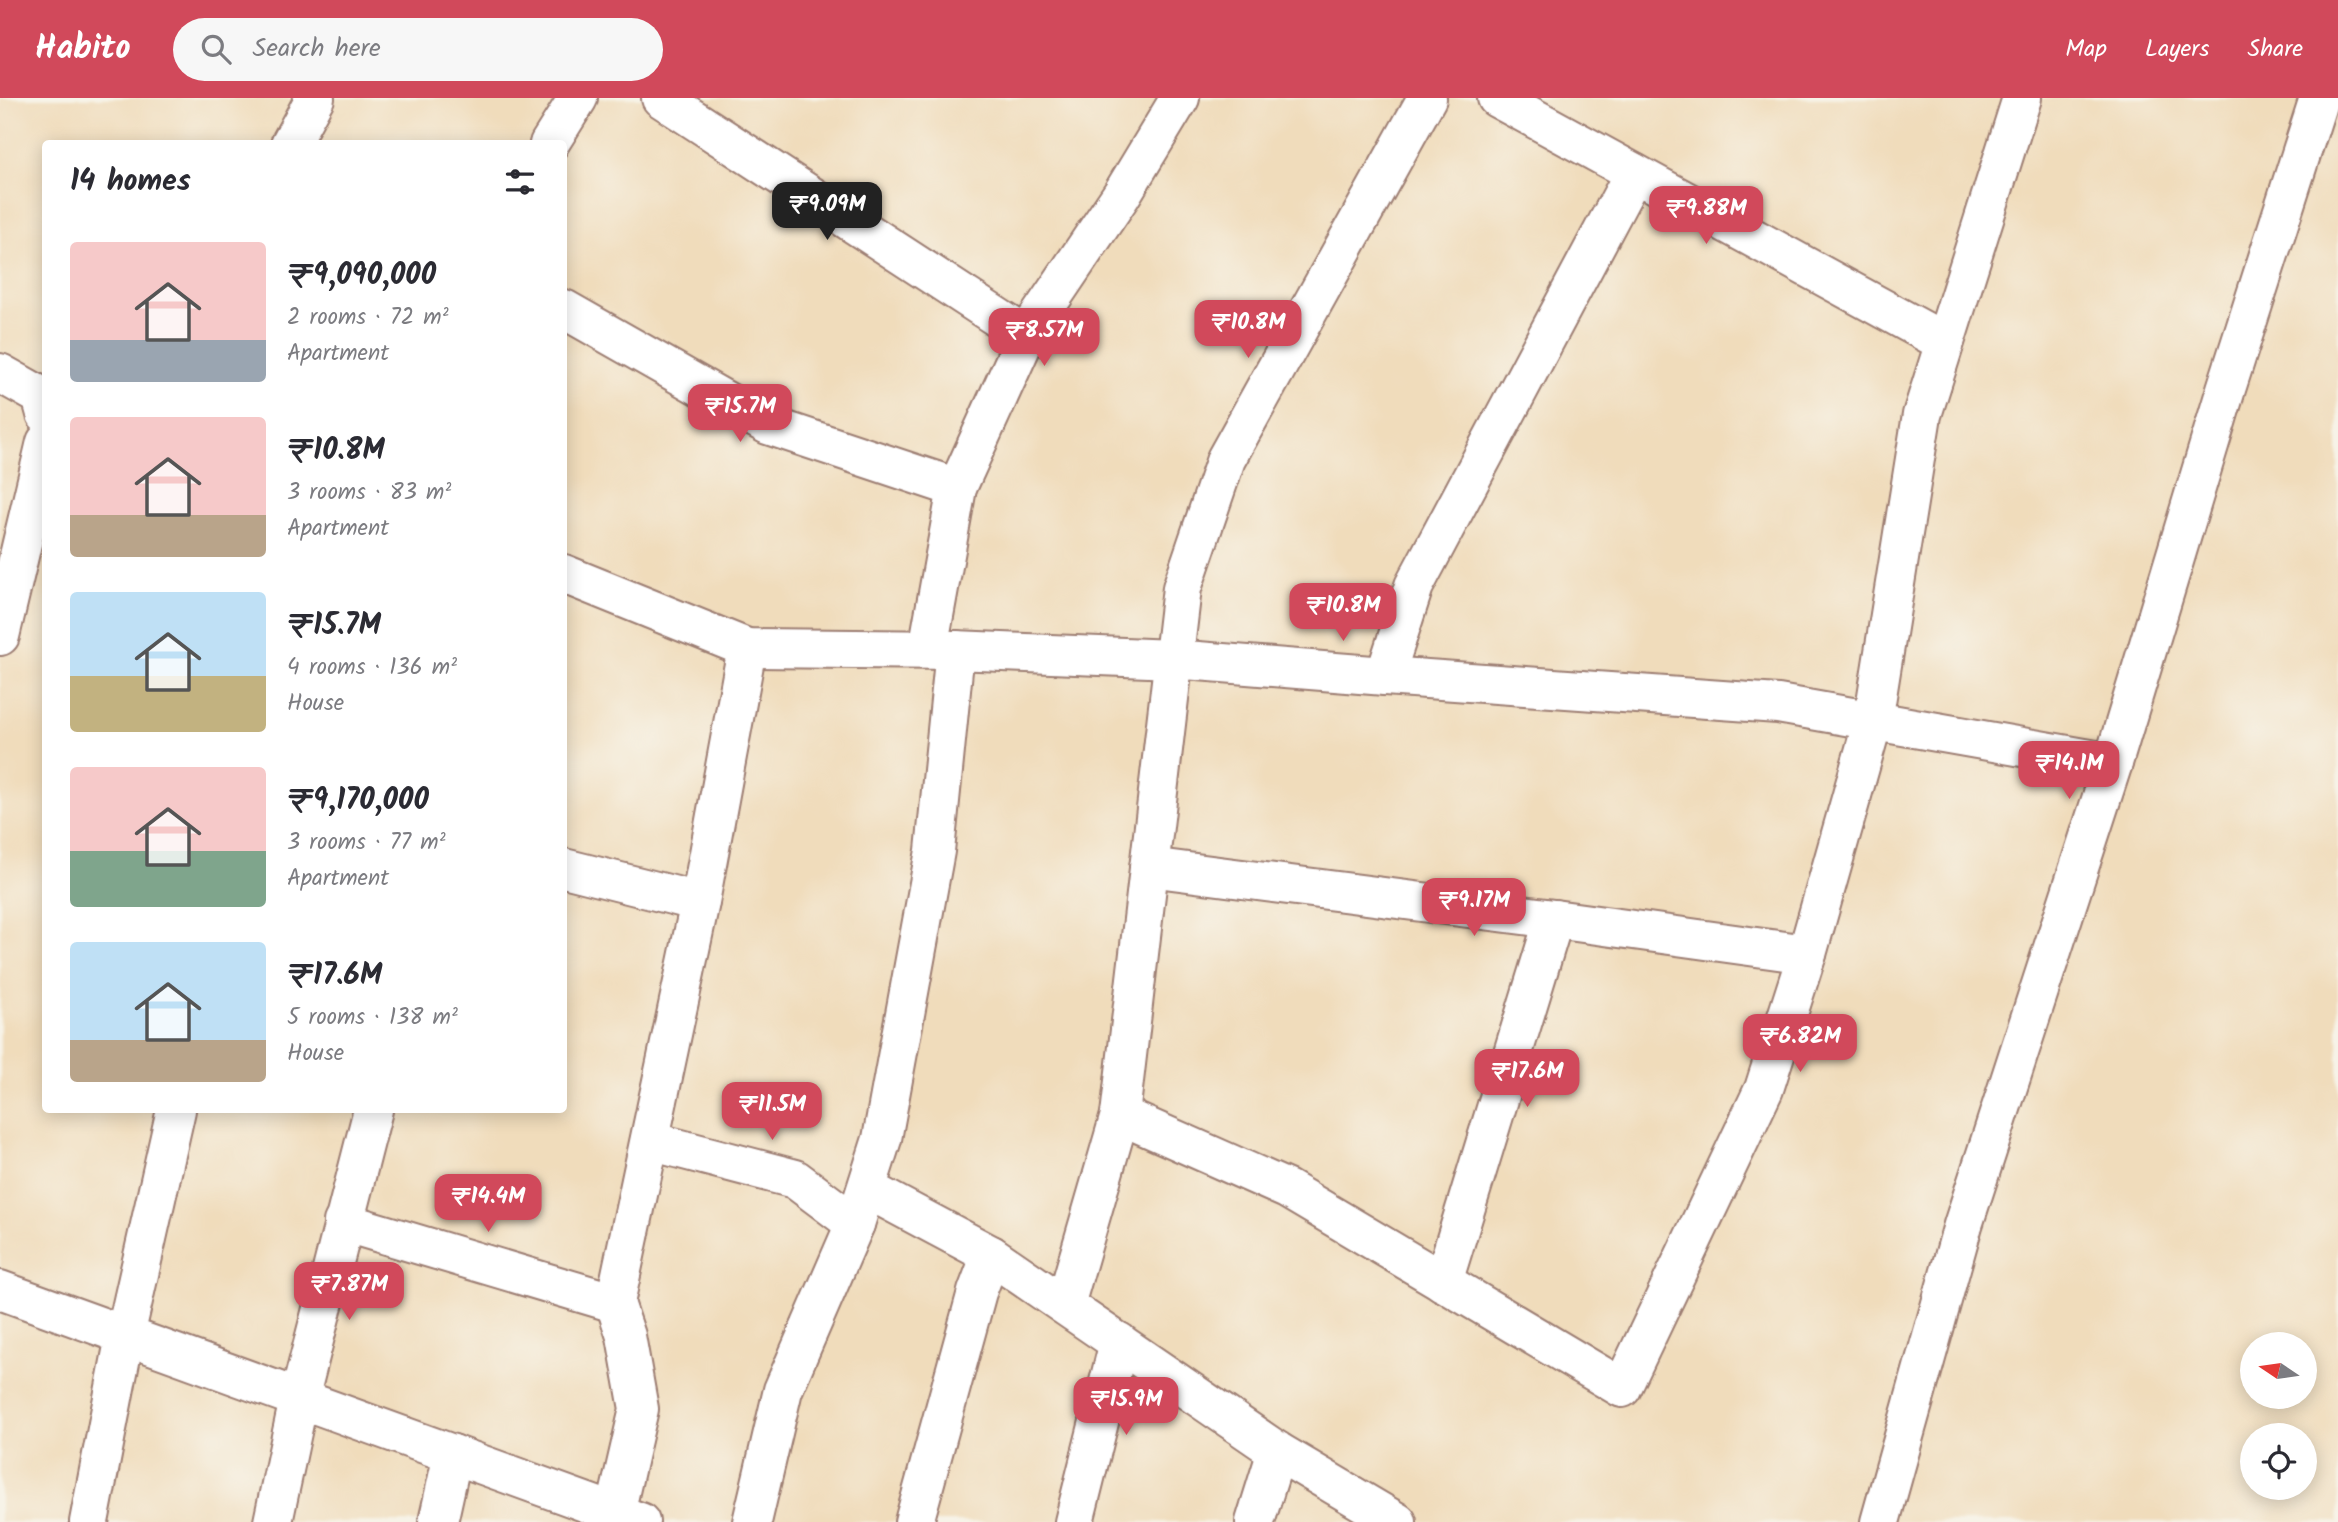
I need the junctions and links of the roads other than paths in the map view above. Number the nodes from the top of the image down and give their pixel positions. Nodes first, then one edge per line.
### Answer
1 (315, 98) edge
2 (578, 98) edge
3 (661, 98) edge
4 (1180, 98) edge
5 (1427, 98) edge
6 (1497, 98) edge
7 (2022, 98) edge
8 (2319, 98) edge
9 (292, 140) edge
10 (552, 140) edge
11 (1634, 173) junction
12 (567, 311) edge
13 (1026, 336) junction
14 (1944, 342) junction
15 (0, 373) edge
16 (42, 400) edge
17 (42, 459) edge
18 (957, 488) junction
19 (567, 575) edge
20 (0, 636) edge
21 (747, 648) junction
22 (941, 649) junction
23 (1173, 659) junction
24 (1385, 677) junction
25 (1873, 720) junction
26 (2113, 763) junction
27 (1149, 867) junction
28 (567, 869) edge
29 (700, 902) junction
30 (1554, 919) junction
31 (1807, 954) junction
32 (175, 1113) edge
33 (372, 1113) edge
34 (1121, 1115) junction
35 (650, 1141) junction
36 (861, 1206) junction
37 (343, 1222) junction
38 (991, 1255) junction
39 (1443, 1282) junction
40 (0, 1290) edge
41 (615, 1303) junction
42 (1065, 1305) junction
43 (125, 1336) junction
44 (1119, 1342) junction
45 (299, 1399) junction
46 (1277, 1451) junction
47 (453, 1454) junction
48 (623, 1519) edge
49 (89, 1522) edge
50 (272, 1522) edge
51 (438, 1522) edge
52 (752, 1522) edge
53 (914, 1522) edge
54 (1074, 1522) edge
55 (1255, 1522) edge
56 (1397, 1522) edge
57 (1880, 1522) edge

1 - 9 street
2 - 10 street
3 - 13 street
4 - 13 street
5 - 23 street
6 - 11 street
7 - 14 street
8 - 26 street
11 - 14 street
11 - 24 street
12 - 18 street
13 - 18 street
14 - 25 street
15 - 16 street
17 - 20 street
18 - 22 street
19 - 21 street
21 - 22 street
21 - 29 street
22 - 23 street
22 - 36 street
23 - 24 street
23 - 27 street
24 - 25 street
25 - 26 street
25 - 31 street
26 - 57 street
27 - 30 street
27 - 34 street
28 - 29 street
29 - 35 street
30 - 31 street
30 - 39 street
31 - 39 street
32 - 43 street
33 - 37 street
34 - 39 street
34 - 42 street
35 - 36 street
35 - 41 street
36 - 38 street
36 - 52 street
37 - 41 street
37 - 45 street
38 - 42 street
38 - 53 street
40 - 43 street
41 - 48 street
42 - 44 street
43 - 45 street
43 - 49 street
44 - 46 street
44 - 54 street
45 - 47 street
45 - 50 street
46 - 55 street
46 - 56 street
47 - 48 street
47 - 51 street

